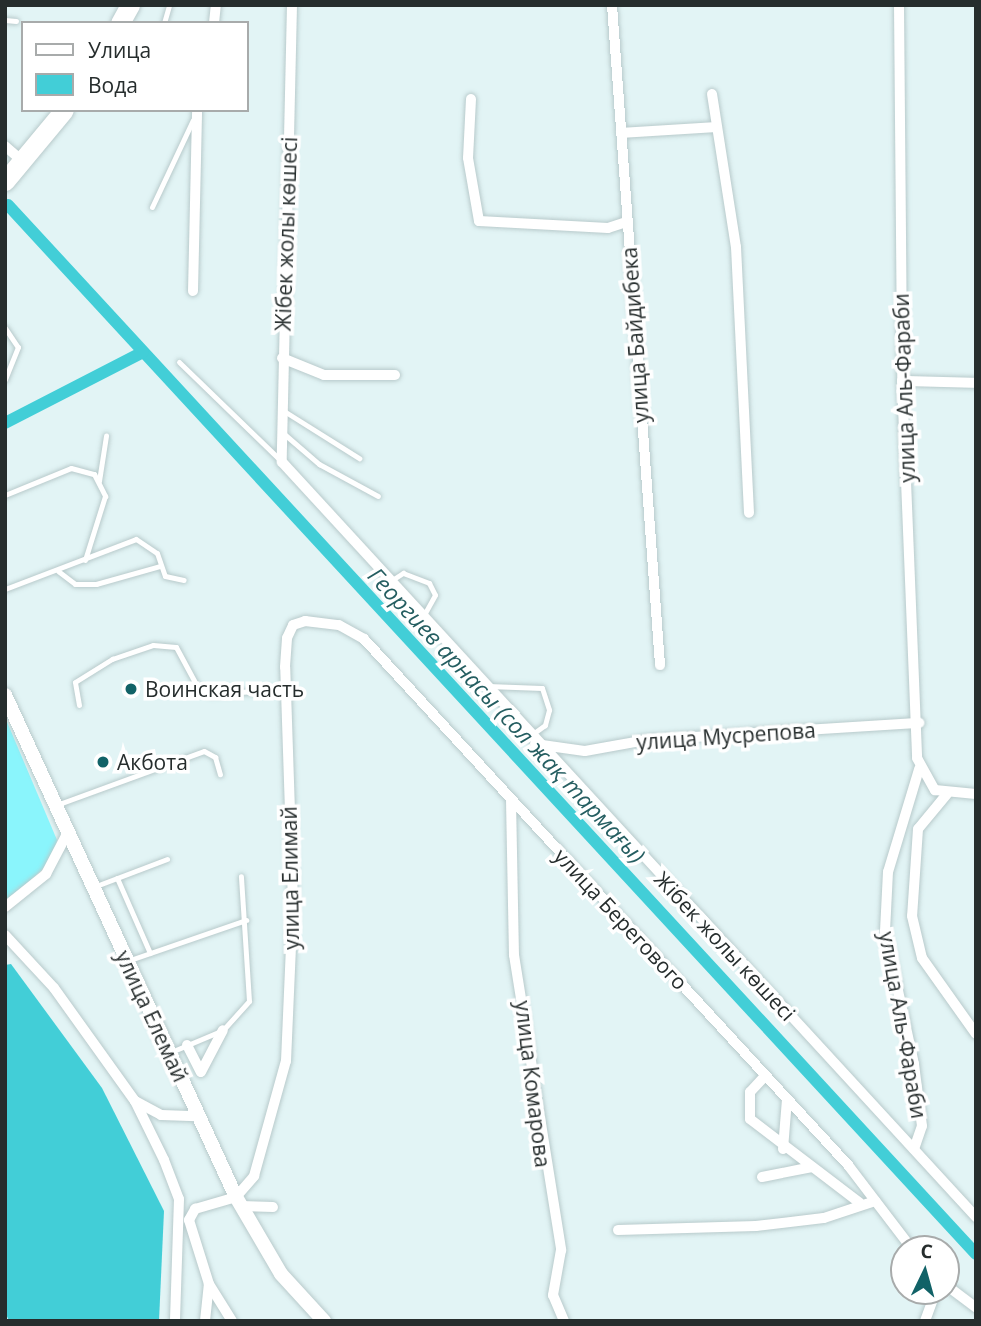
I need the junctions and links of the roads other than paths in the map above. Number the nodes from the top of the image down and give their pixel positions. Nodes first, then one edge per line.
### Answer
1 (130, 5) edge
2 (292, 5) edge
3 (612, 5) edge
4 (899, 5) edge
5 (5, 20) edge
6 (16, 20) dead end
7 (121, 21) edge
8 (712, 94) dead end
9 (471, 99) dead end
10 (62, 112) edge
11 (196, 112) edge
12 (197, 112) edge
13 (716, 127) junction
14 (621, 133) junction
15 (5, 146) edge
16 (21, 160) junction
17 (5, 181) edge
18 (152, 207) dead end
19 (627, 222) junction
20 (193, 291) dead end
21 (5, 328) edge
22 (282, 358) junction
23 (179, 362) dead end
24 (395, 375) dead end
25 (5, 380) edge
26 (902, 381) junction
27 (976, 383) edge
28 (282, 410) junction
29 (281, 431) junction
30 (106, 436) dead end
31 (359, 458) dead end
32 (282, 462) junction
33 (99, 481) junction
34 (5, 495) edge
35 (378, 496) dead end
36 (749, 513) dead end
37 (85, 560) junction
38 (160, 566) junction
39 (58, 571) junction
40 (184, 580) dead end
41 (387, 583) junction
42 (5, 589) edge
43 (421, 620) junction
44 (364, 639) joint
45 (660, 665) dead end
46 (482, 686) junction
47 (285, 688) junction
48 (5, 695) edge
49 (79, 705) dead end
50 (919, 723) junction
51 (532, 740) junction
52 (919, 769) junction
53 (220, 774) dead end
54 (947, 794) junction
55 (976, 794) edge
56 (511, 800) junction
57 (56, 805) junction
58 (68, 832) junction
59 (167, 859) dead end
60 (241, 876) dead end
61 (117, 878) junction
62 (93, 887) junction
63 (5, 907) edge
64 (246, 920) junction
65 (5, 934) edge
66 (150, 953) junction
67 (126, 961) junction
68 (223, 1030) junction
69 (976, 1034) edge
70 (187, 1045) junction
71 (169, 1053) junction
72 (765, 1076) junction
73 (787, 1100) junction
74 (135, 1101) junction
75 (197, 1116) junction
76 (175, 1118) junction
77 (149, 1129) junction
78 (783, 1149) junction
79 (914, 1149) junction
80 (812, 1167) junction
81 (762, 1177) dead end
82 (238, 1201) junction
83 (875, 1201) junction
84 (860, 1203) junction
85 (272, 1207) dead end
86 (976, 1217) edge
87 (618, 1230) dead end
88 (901, 1235) edge
89 (209, 1284) junction
90 (960, 1296) edge
91 (976, 1308) edge
92 (318, 1318) edge
93 (175, 1321) edge
94 (205, 1321) edge
95 (232, 1321) edge
96 (564, 1321) edge

1 - 7 highway
2 - 22 street, Жібек жолы көшесі
3 - 14 street, улица Байдибека
4 - 26 street, улица Аль-Фараби
5 - 6 lane
8 - 13 street
9 - 19 street
10 - 16 highway
11 - 18 lane
12 - 20 street
13 - 14 street
13 - 36 street
14 - 19 street, улица Байдибека
15 - 16 street
16 - 17 highway
19 - 45 street, улица Байдибека
21 - 25 lane
22 - 24 street
22 - 28 street, Жібек жолы көшесі
23 - 32 lane
26 - 27 street
26 - 50 street, улица Аль-Фараби
28 - 29 street, Жібек жолы көшесі
28 - 31 lane
29 - 32 street, Жібек жолы көшесі
29 - 35 lane
30 - 33 lane
32 - 41 street, Жібек жолы көшесі
33 - 34 lane
33 - 37 lane
37 - 38 lane
37 - 39 lane
38 - 39 lane
38 - 40 lane
39 - 42 lane
41 - 43 street, Жібек жолы көшесі
41 - 43 lane
43 - 46 street, Жібек жолы көшесі
44 - 47 street, улица Елимай
44 - 56 street, улица Берегового
46 - 51 street, Жібек жолы көшесі
46 - 51 lane
47 - 49 lane
47 - 82 street, улица Елимай
48 - 57 street, улица Елемай
50 - 51 street, улица Мусрепова
50 - 52 street, улица Аль-Фараби
51 - 79 street, Жібек жолы көшесі
52 - 54 street
52 - 79 street, улица Аль-Фараби
53 - 57 lane
54 - 55 street
54 - 69 street, улица Аль-Фараби
56 - 72 street, улица Берегового
56 - 96 street, улица Комарова
57 - 58 street, улица Елемай
58 - 62 street, улица Елемай
58 - 63 street
59 - 61 lane
60 - 64 lane
61 - 62 lane
61 - 66 lane
62 - 67 street, улица Елемай
64 - 66 lane
64 - 68 lane
65 - 74 street
66 - 67 lane
67 - 71 street, улица Елемай
68 - 70 lane
68 - 70 street
70 - 71 lane
71 - 75 street, улица Елемай
72 - 73 street, улица Берегового
72 - 78 street
73 - 78 street
73 - 83 street, улица Берегового
74 - 76 street
74 - 77 street
75 - 76 street
75 - 82 street, улица Елемай
76 - 77 street
77 - 93 street
78 - 80 street
79 - 86 street, улица Аль-Фараби
80 - 81 street
80 - 84 street
82 - 85 street
82 - 89 street
82 - 92 street, улица Елемай
83 - 84 street
83 - 88 street, улица Берегового
84 - 87 street
89 - 94 street
89 - 95 street
90 - 91 street

